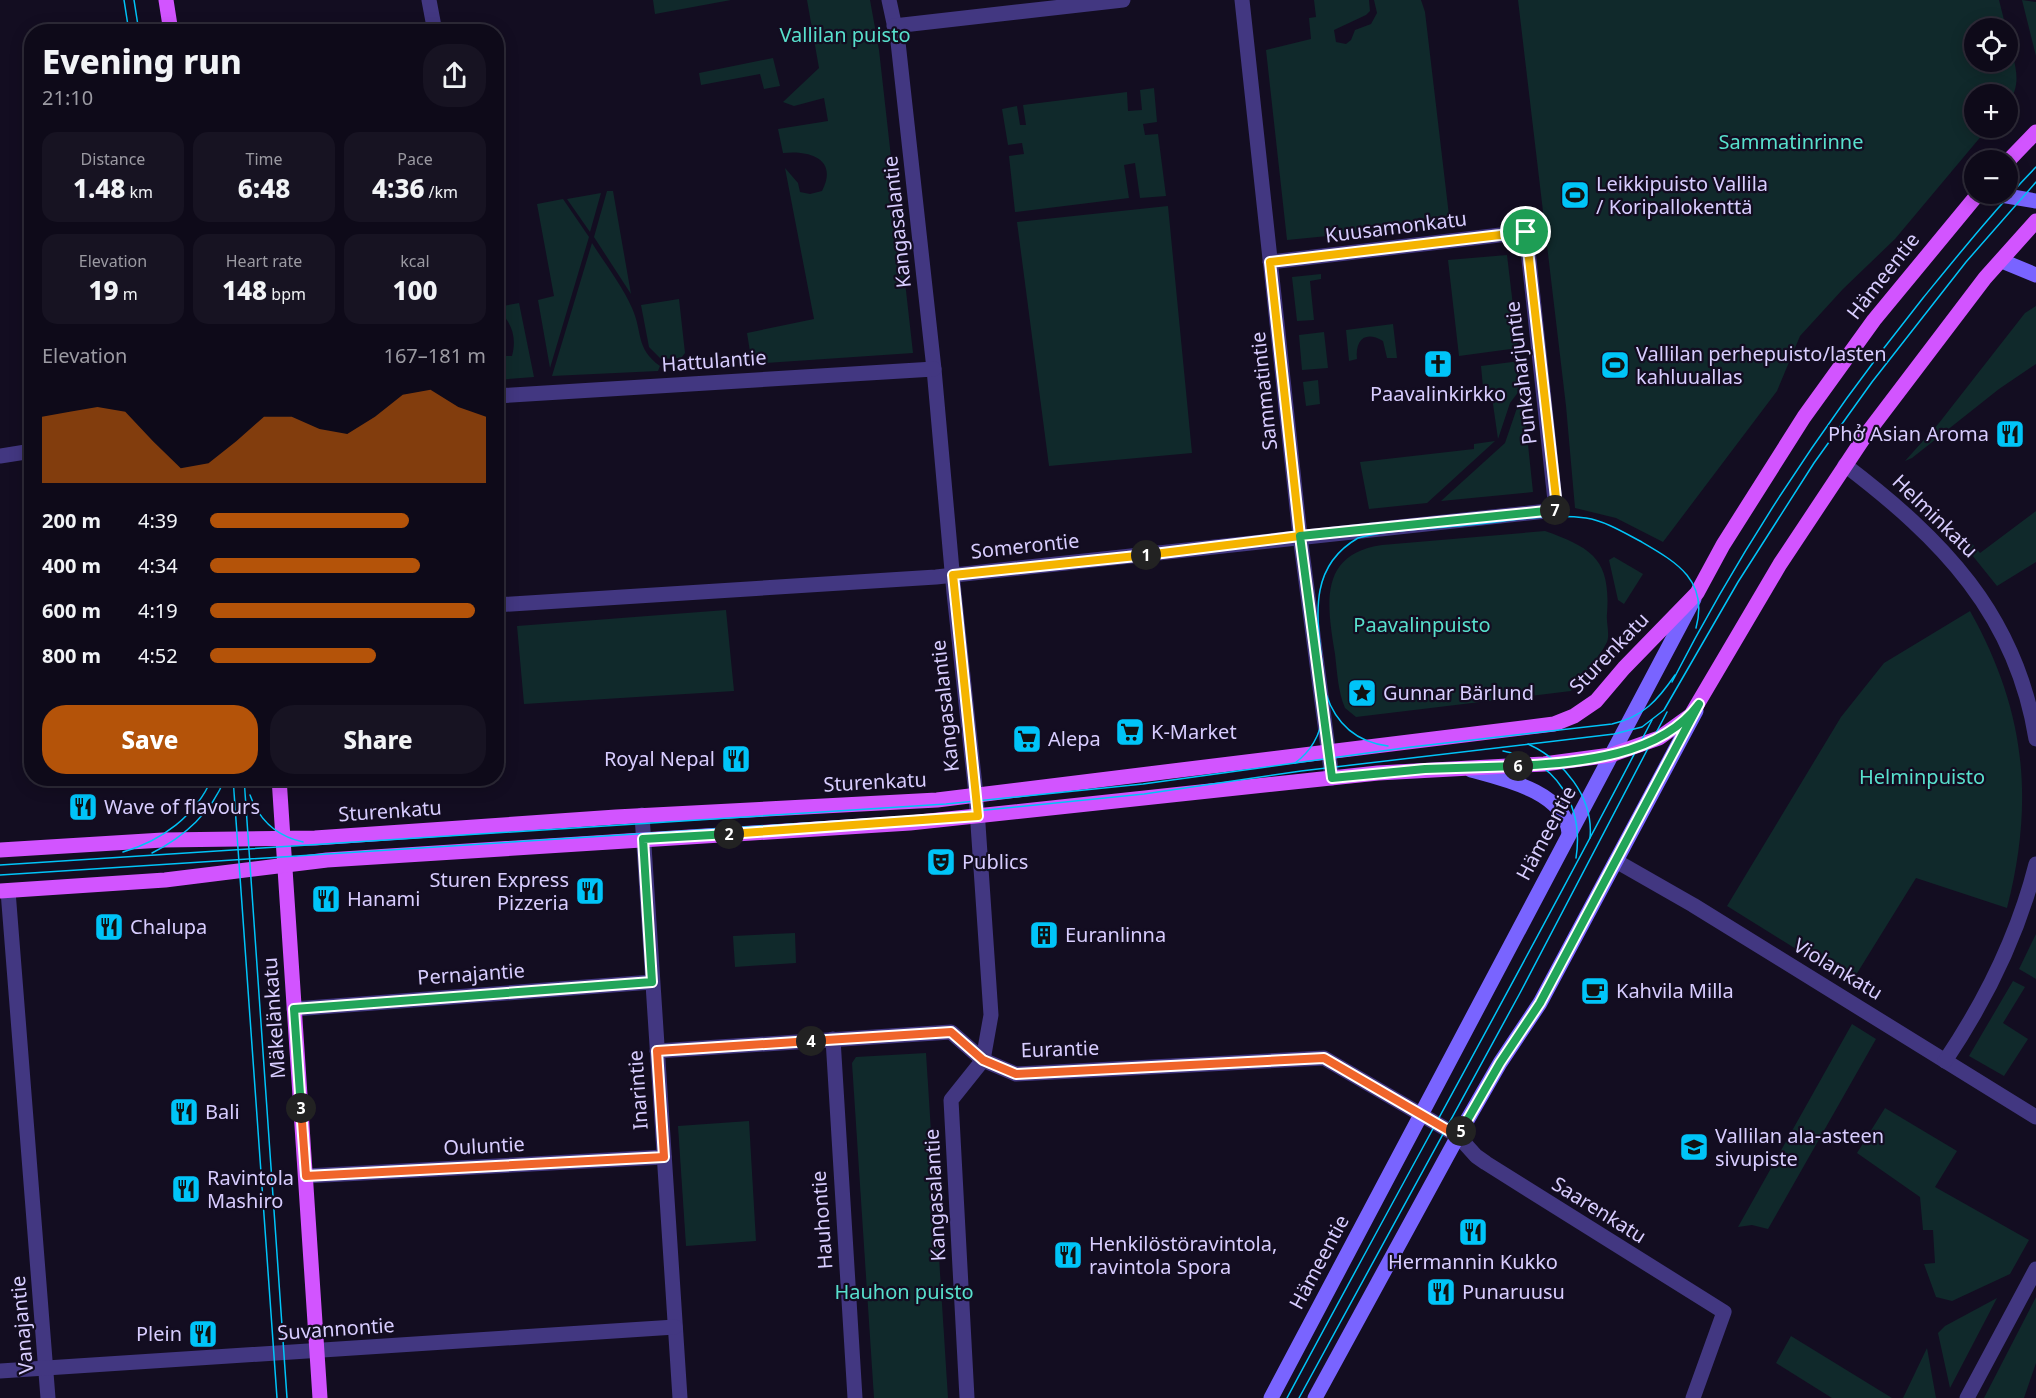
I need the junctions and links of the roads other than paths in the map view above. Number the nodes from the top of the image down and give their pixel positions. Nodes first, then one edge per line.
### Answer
1 (166, 0) edge
2 (429, 0) edge
3 (889, 0) edge
4 (1124, 0) edge
5 (1242, 0) edge
6 (170, 24) edge
7 (434, 24) edge
8 (894, 26) junction
9 (2036, 132) edge
10 (2018, 151) edge
11 (2018, 198) edge
12 (2036, 201) edge
13 (1970, 204) edge
14 (2036, 221) edge
15 (1526, 232) joint
16 (2002, 261) junction
17 (1270, 262) junction
18 (2036, 275) edge
19 (934, 369) junction
20 (504, 396) edge
21 (24, 453) edge
22 (0, 456) edge
23 (1845, 465) junction
24 (1556, 510) joint
25 (1300, 536) junction
26 (953, 575) junction
27 (1697, 593) junction
28 (504, 604) edge
29 (1699, 704) junction
30 (2036, 740) edge
31 (1329, 751) junction
32 (1611, 755) junction
33 (1471, 770) junction
34 (1332, 778) junction
35 (280, 786) edge
36 (976, 795) junction
37 (642, 815) junction
38 (978, 816) junction
39 (1569, 833) junction
40 (284, 838) junction
41 (643, 839) junction
42 (0, 850) edge
43 (1616, 861) junction
44 (286, 864) junction
45 (2036, 864) edge
46 (4, 891) edge
47 (652, 982) junction
48 (294, 1009) junction
49 (833, 1039) junction
50 (657, 1051) junction
51 (983, 1060) junction
52 (1945, 1061) junction
53 (1422, 1114) junction
54 (2036, 1117) edge
55 (1458, 1136) junction
56 (664, 1157) junction
57 (306, 1176) junction
58 (2036, 1269) edge
59 (675, 1327) junction
60 (317, 1350) junction
61 (46, 1367) junction
62 (0, 1371) edge
63 (48, 1398) edge
64 (320, 1398) edge
65 (680, 1398) edge
66 (855, 1398) edge
67 (967, 1398) edge
68 (1271, 1398) edge
69 (1315, 1398) edge
70 (1693, 1398) edge
71 (1967, 1398) edge

1 - 6 main road
2 - 7 street
3 - 8 street, Kangasalantie
4 - 8 street
5 - 17 street, Sammatintie
8 - 19 street, Kangasalantie
9 - 10 main road
11 - 12 main road
13 - 27 main road, Hämeentie
14 - 16 main road
15 - 17 street, Kuusamonkatu
15 - 24 street, Punkaharjuntie
16 - 18 main road
16 - 23 main road
17 - 25 street, Sammatintie
19 - 20 street, Hattulantie
19 - 26 street, Kangasalantie
21 - 22 street
23 - 29 main road
23 - 30 street, Helminkatu
24 - 25 street, Somerontie
25 - 26 street, Somerontie
25 - 31 street, Sammatintie
26 - 28 street, Somerontie
26 - 36 street, Kangasalantie
27 - 31 main road, Sturenkatu
27 - 32 main road, Hämeentie
29 - 32 main road
29 - 43 main road
31 - 34 street, Sammatintie
31 - 36 main road, Sturenkatu
32 - 33 main road
32 - 39 main road, Hämeentie
33 - 34 main road
33 - 39 main road
34 - 38 main road
35 - 40 main road, Mäkelänkatu
36 - 37 main road, Sturenkatu
36 - 38 street, Kangasalantie
37 - 40 main road, Sturenkatu
37 - 41 street, Inarintie
38 - 41 main road
38 - 51 street, Kangasalantie
39 - 53 main road, Hämeentie
40 - 42 main road, Sturenkatu
40 - 44 main road, Mäkelänkatu
41 - 44 main road
41 - 47 street, Inarintie
43 - 52 street, Violankatu
43 - 55 main road
44 - 46 main road
44 - 48 main road, Mäkelänkatu
45 - 52 street
46 - 61 street, Vanajantie
47 - 48 street, Pernajantie
47 - 50 street, Inarintie
48 - 57 main road, Mäkelänkatu
49 - 50 street, Eurantie
49 - 51 street, Eurantie
49 - 66 street, Hauhontie
50 - 56 street, Inarintie
51 - 53 street, Eurantie
51 - 67 street, Kangasalantie
52 - 54 street, Violankatu
53 - 55 street, Eurantie
53 - 68 main road, Hämeentie
55 - 69 main road
55 - 70 street, Saarenkatu
56 - 57 street, Ouluntie
56 - 59 street, Inarintie
57 - 60 main road, Mäkelänkatu
58 - 71 street
59 - 60 street, Suvannontie
59 - 65 street, Inarintie
60 - 61 street, Suvannontie
60 - 64 main road, Mäkelänkatu
61 - 62 street, Suvannontie
61 - 63 street, Vanajantie

